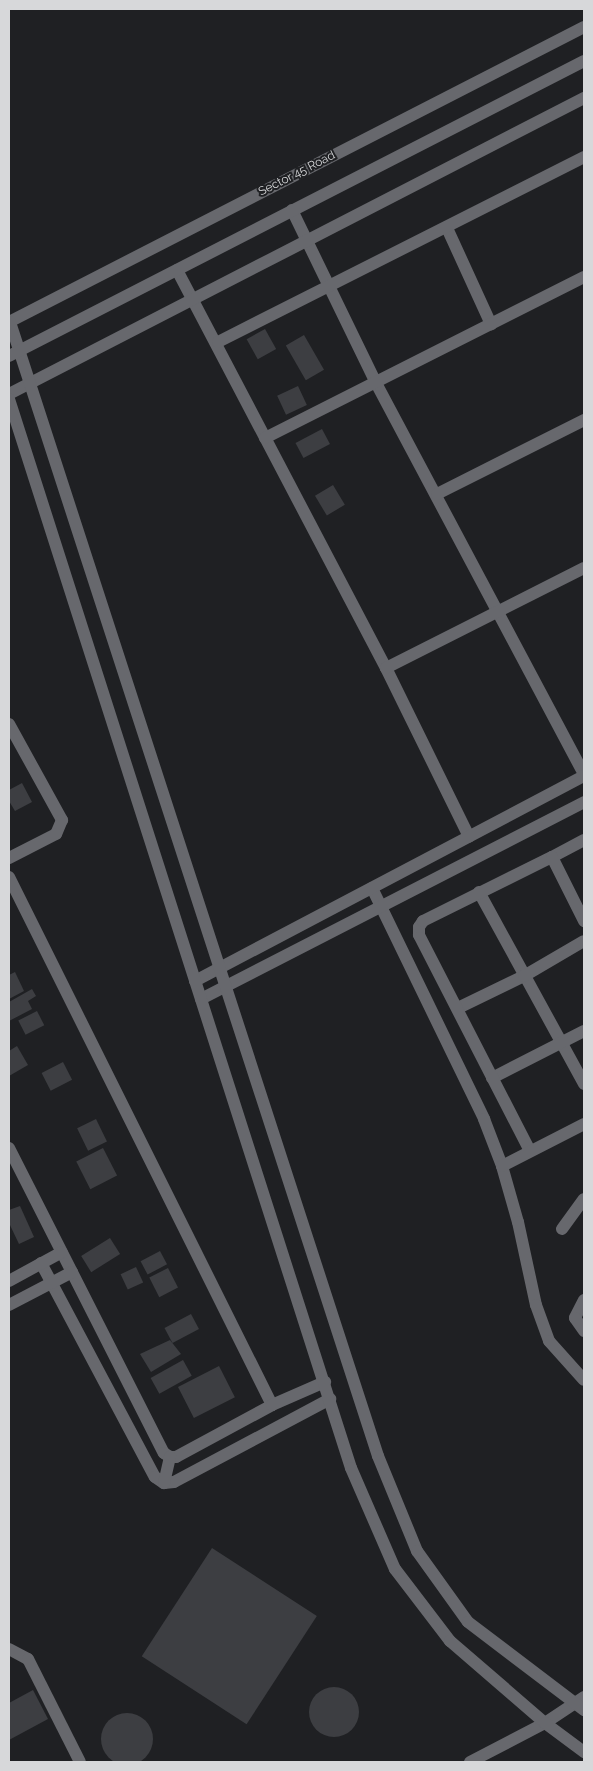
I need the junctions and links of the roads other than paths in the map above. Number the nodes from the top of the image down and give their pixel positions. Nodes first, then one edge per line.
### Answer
1 (584, 27) edge
2 (584, 61) edge
3 (584, 98) edge
4 (584, 156) edge
5 (292, 210) junction
6 (446, 228) junction
7 (309, 240) junction
8 (177, 270) junction
9 (584, 277) edge
10 (330, 284) junction
11 (194, 298) junction
12 (9, 322) edge
13 (491, 324) junction
14 (218, 342) junction
15 (20, 350) junction
16 (9, 356) edge
17 (32, 383) junction
18 (376, 384) junction
19 (9, 394) edge
20 (9, 399) edge
21 (584, 420) edge
22 (265, 438) junction
23 (436, 494) junction
24 (584, 568) edge
25 (497, 611) junction
26 (386, 668) junction
27 (9, 724) edge
28 (584, 775) edge
29 (584, 802) edge
30 (468, 837) junction
31 (584, 840) edge
32 (552, 857) junction
33 (9, 858) edge
34 (9, 877) edge
35 (372, 888) junction
36 (479, 892) junction
37 (379, 907) junction
38 (584, 921) edge
39 (584, 940) edge
40 (220, 968) junction
41 (524, 976) junction
42 (195, 981) junction
43 (226, 986) junction
44 (201, 999) junction
45 (458, 1008) junction
46 (584, 1031) edge
47 (562, 1043) junction
48 (492, 1078) junction
49 (584, 1084) edge
50 (584, 1124) edge
51 (9, 1151) edge
52 (530, 1152) junction
53 (502, 1166) junction
54 (582, 1208) edge
55 (562, 1229) dead end
56 (62, 1252) junction
57 (42, 1263) junction
58 (72, 1272) junction
59 (9, 1280) edge
60 (52, 1283) junction
61 (584, 1300) edge
62 (9, 1305) edge
63 (584, 1331) edge
64 (584, 1380) edge
65 (325, 1382) junction
66 (330, 1399) junction
67 (272, 1404) junction
68 (170, 1457) junction
69 (164, 1483) junction
70 (9, 1649) edge
71 (581, 1703) edge
72 (545, 1723) junction
73 (584, 1752) edge
74 (80, 1762) edge
75 (470, 1762) edge

1 - 12 street, Sector 45 Road
2 - 5 street
3 - 7 street
4 - 6 street
5 - 7 street
5 - 8 street
6 - 10 street
6 - 13 street
7 - 10 street
7 - 11 street
8 - 11 street
8 - 15 street
9 - 13 street
10 - 14 street
10 - 18 street
11 - 14 street
11 - 17 street
12 - 15 street
13 - 18 street
14 - 22 street
15 - 16 street
15 - 17 street
17 - 19 street
17 - 40 street
18 - 22 street
18 - 23 street
20 - 42 street
21 - 23 street
22 - 26 street
23 - 25 street
24 - 25 street
25 - 26 street
25 - 28 street
26 - 30 street
27 - 33 street
28 - 30 street
29 - 37 street
30 - 35 street
31 - 32 street
32 - 36 street
32 - 38 street
34 - 67 street
35 - 37 street
35 - 40 street
36 - 41 street
36 - 45 street
37 - 43 street
37 - 53 street
39 - 41 street
40 - 42 street
40 - 43 street
41 - 45 street
41 - 47 street
42 - 44 street
43 - 44 street
43 - 71 street
44 - 65 street
45 - 48 street
46 - 47 street
47 - 48 street
47 - 49 street
48 - 52 street
50 - 52 street
51 - 56 street
52 - 53 street
53 - 64 street
54 - 55 street
56 - 57 street
56 - 58 street
57 - 59 street
57 - 60 street
58 - 60 street
58 - 68 street
60 - 62 street
60 - 69 street
61 - 63 street
65 - 66 street
65 - 67 street
66 - 69 street
66 - 72 street
67 - 68 street
68 - 69 street
70 - 74 street
71 - 72 street
72 - 73 street
72 - 75 street

